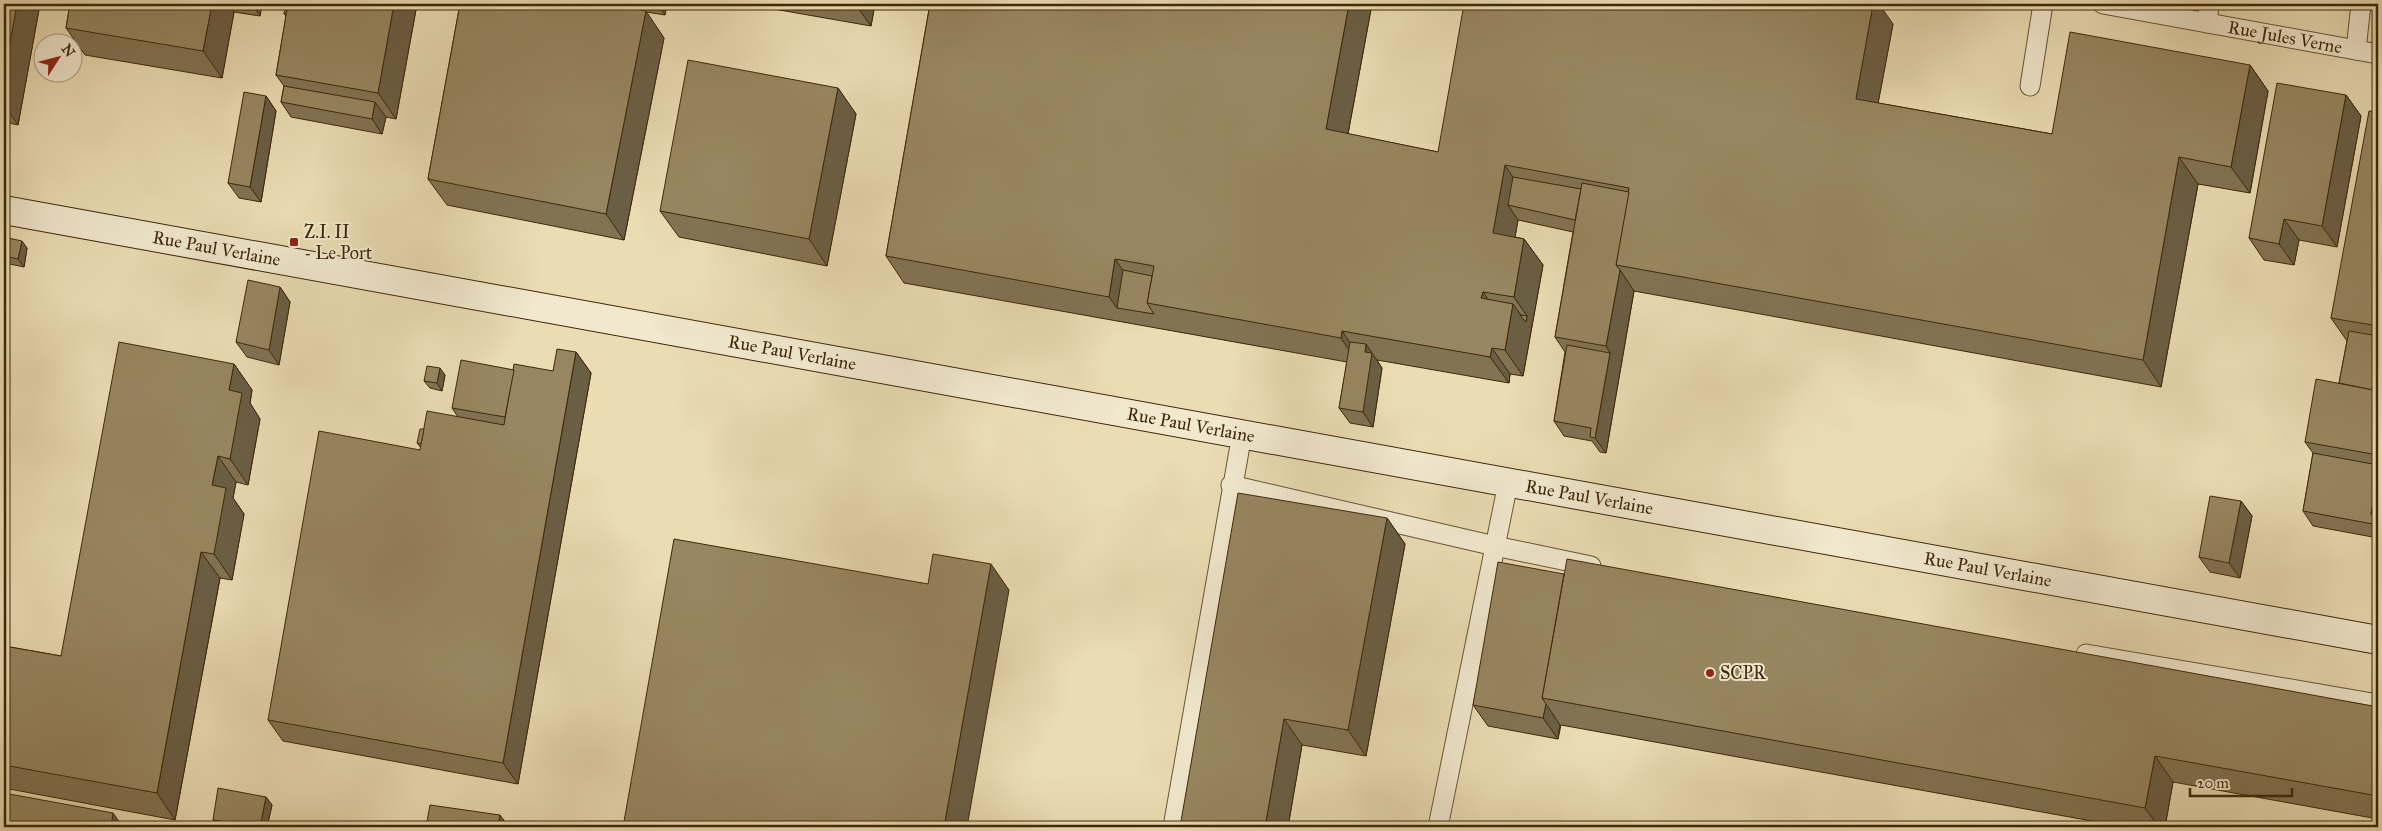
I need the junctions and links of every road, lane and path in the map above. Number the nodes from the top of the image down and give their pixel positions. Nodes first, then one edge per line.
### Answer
1 (2043, 4) edge
2 (2103, 4) edge
3 (2210, 4) edge
4 (2361, 4) edge
5 (2207, 24) junction
6 (2356, 50) junction
7 (2378, 54) edge
8 (2030, 86) dead end
9 (4, 210) edge
10 (1242, 434) junction
11 (1508, 484) junction
12 (1232, 485) junction
13 (1495, 546) junction
14 (1612, 570) edge
15 (2378, 640) edge
16 (2064, 650) edge
17 (2378, 704) edge
18 (1173, 827) edge
19 (1438, 827) edge

1 - 8 lane
2 - 5 lane, Rue Jules Verne
3 - 5 lane
4 - 6 lane
5 - 6 lane, Rue Jules Verne
6 - 7 lane, Rue Jules Verne
9 - 10 street, Rue Paul Verlaine
10 - 11 street, Rue Paul Verlaine
10 - 12 lane
11 - 13 lane
11 - 15 street, Rue Paul Verlaine
12 - 13 lane
12 - 18 lane
13 - 14 lane
13 - 19 lane
16 - 17 lane

